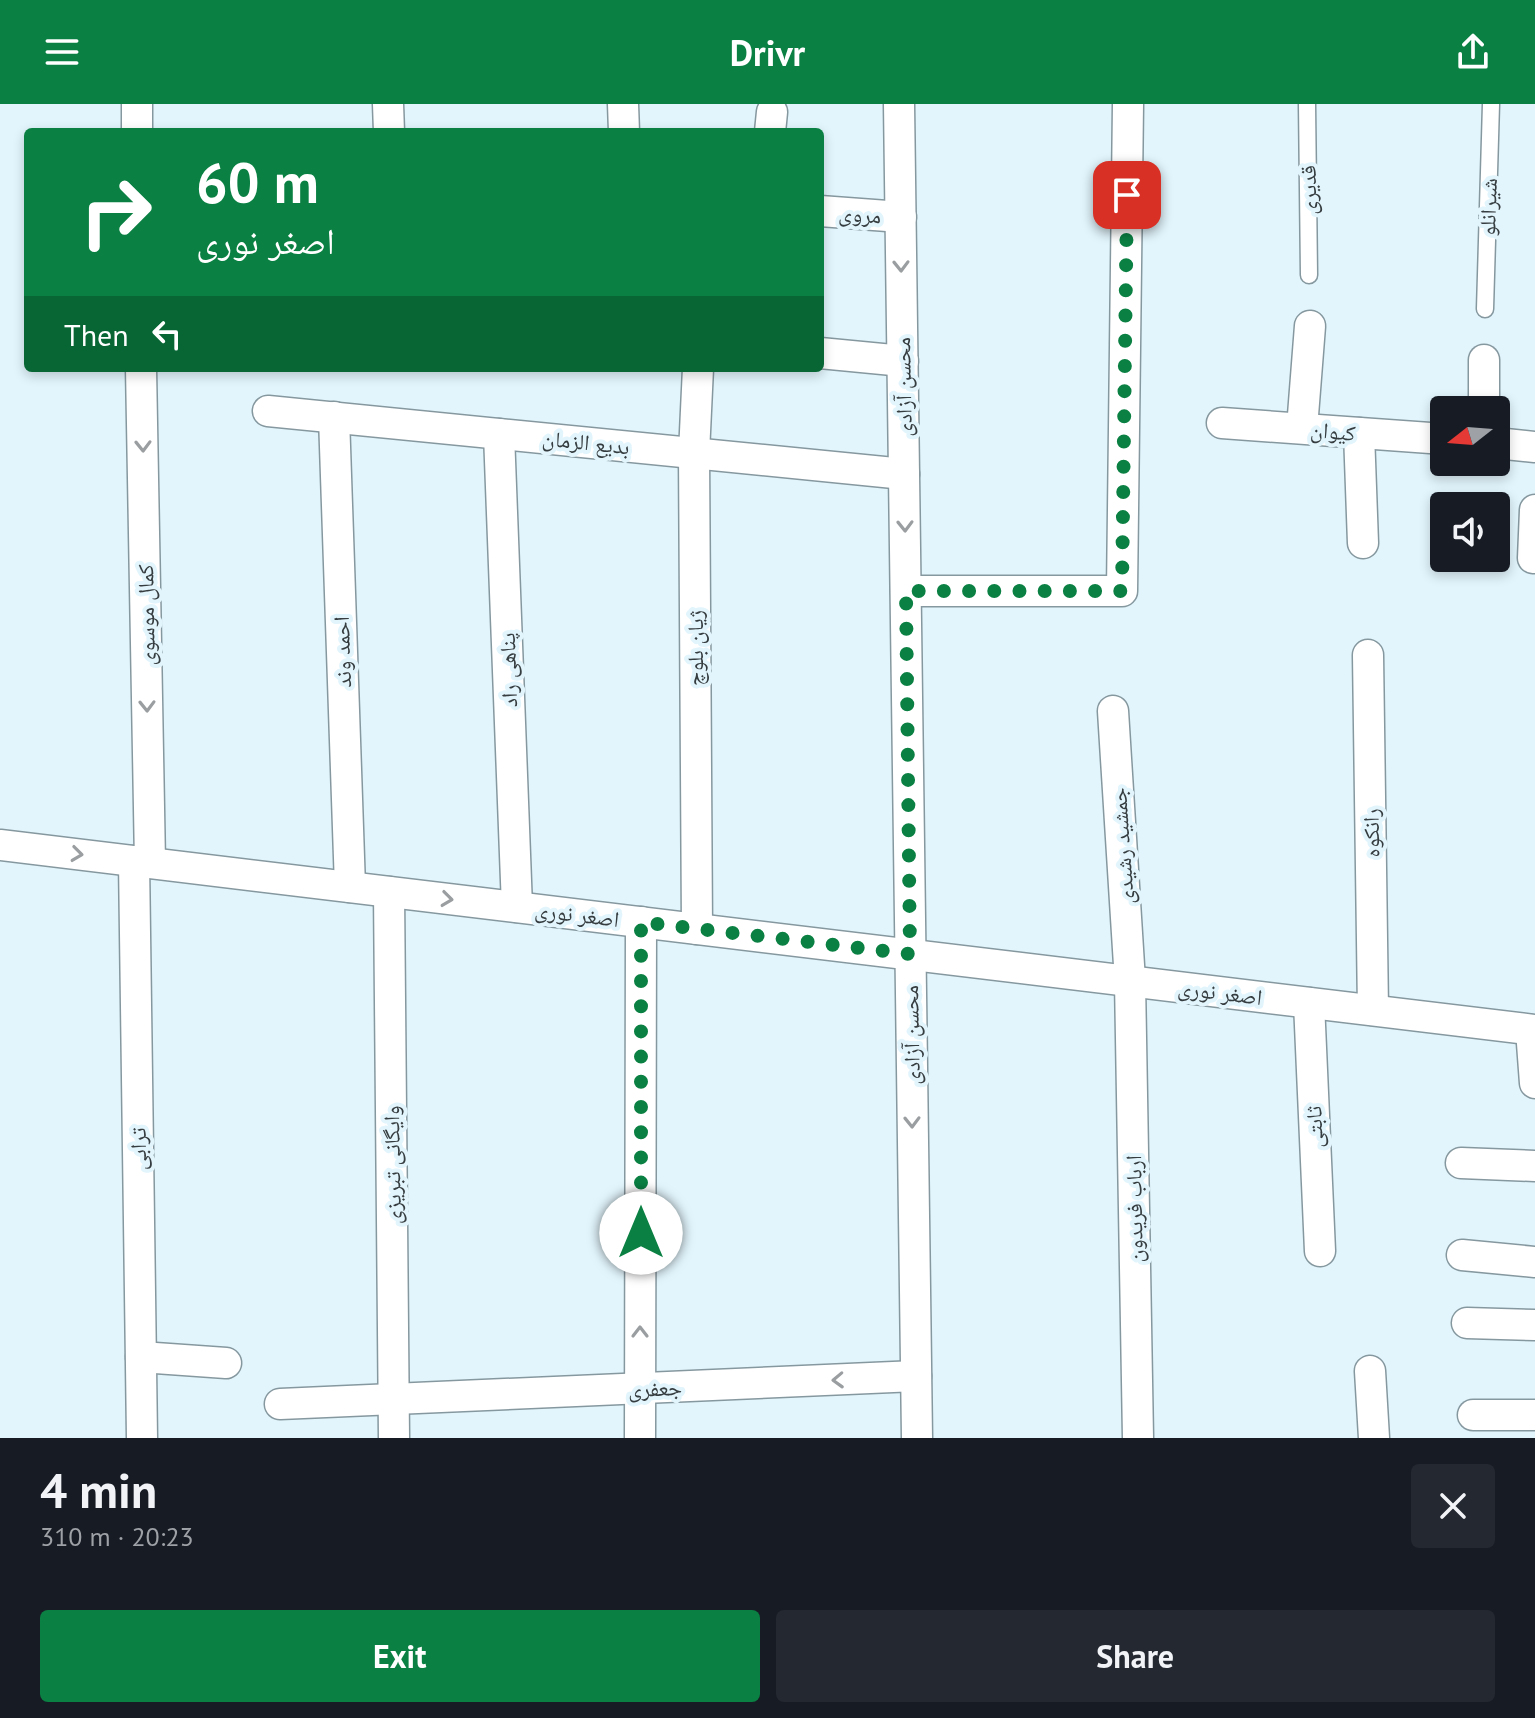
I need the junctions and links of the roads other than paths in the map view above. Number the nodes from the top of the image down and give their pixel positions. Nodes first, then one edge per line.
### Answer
1 (137, 104) edge
2 (388, 104) edge
3 (623, 104) edge
4 (899, 104) edge
5 (1128, 104) edge
6 (1307, 104) edge
7 (1491, 104) edge
8 (137, 128) edge
9 (389, 128) edge
10 (624, 128) edge
11 (824, 211) edge
12 (901, 217) junction
13 (1309, 275) dead end
14 (1485, 309) dead end
15 (1310, 326) dead end
16 (824, 353) edge
17 (1484, 360) dead end
18 (903, 361) junction
19 (141, 372) edge
20 (698, 372) edge
21 (1484, 396) edge
22 (268, 411) dead end
23 (334, 417) junction
24 (1222, 423) dead end
25 (1302, 428) junction
26 (1359, 433) junction
27 (499, 434) junction
28 (1430, 438) edge
29 (1510, 444) edge
30 (1535, 447) edge
31 (694, 453) junction
32 (904, 474) junction
33 (1535, 510) edge
34 (1363, 543) dead end
35 (1533, 558) edge
36 (906, 591) junction
37 (1368, 655) dead end
38 (1113, 711) dead end
39 (0, 845) edge
40 (142, 862) junction
41 (350, 887) junction
42 (389, 892) junction
43 (517, 907) junction
44 (641, 922) junction
45 (697, 929) junction
46 (910, 954) junction
47 (1130, 981) junction
48 (1309, 1003) junction
49 (1373, 1010) junction
50 (1533, 1030) edge
51 (1535, 1083) edge
52 (1461, 1163) dead end
53 (1535, 1166) edge
54 (1320, 1251) dead end
55 (1462, 1255) dead end
56 (1535, 1262) edge
57 (1467, 1323) dead end
58 (1535, 1325) edge
59 (141, 1357) junction
60 (226, 1363) dead end
61 (1370, 1371) dead end
62 (916, 1376) junction
63 (640, 1388) junction
64 (394, 1399) junction
65 (280, 1404) dead end
66 (1473, 1415) dead end
67 (1535, 1415) edge
68 (142, 1438) edge
69 (394, 1438) edge
70 (640, 1438) edge
71 (917, 1438) edge
72 (1138, 1438) edge
73 (1374, 1438) edge

1 - 8 street
2 - 9 street
3 - 10 street
4 - 12 street, محسن آزادی
5 - 36 street
6 - 13 lane, قدیری
7 - 14 lane, شیرانلو
11 - 12 street, مروی
12 -> 18 street, محسن آزادی
15 - 25 street
16 - 18 street
17 - 21 street
18 - 32 street, محسن آزادی
19 -> 40 street, کمال موسوی
20 - 31 street, ژیان بلوچ
22 - 23 street, بدیع الزمان
23 - 27 street, بدیع الزمان
23 - 41 street, احمد وند
24 - 25 street, کیوان
25 - 26 street, کیوان
26 - 28 street, کیوان
26 - 34 street
27 - 31 street, بدیع الزمان
27 - 43 street, پناهی راد
29 - 30 street
31 - 32 street, بدیع الزمان
31 - 45 street, ژیان بلوچ
32 -> 36 street, محسن آزادی
33 - 35 street
36 - 46 street, محسن آزادی
37 - 49 street, رانکوه
38 - 47 street, جمشید رشیدی
39 -> 40 street, اصغر نوری
40 - 41 street, اصغر نوری
40 - 59 street, ترابی
41 - 42 street, اصغر نوری
42 -> 43 street, اصغر نوری
42 - 64 street, وایگانی تبریزی
43 - 44 street, اصغر نوری
44 - 45 street, اصغر نوری
63 -> 44 street
45 - 46 street, اصغر نوری
46 - 47 street, اصغر نوری
46 -> 62 street, محسن آزادی
47 - 48 street, اصغر نوری
47 - 72 street, ارباب فریدون
48 - 49 street, اصغر نوری
48 - 54 street, ثابتی
49 - 50 street, اصغر نوری
50 - 51 street
52 - 53 street
55 - 56 street
57 - 58 street
59 - 60 street
59 - 68 street, ترابی
61 - 73 street
62 -> 63 street, جعفری
62 - 71 street, محسن آزادی
63 - 64 street, جعفری
63 - 70 street
64 - 65 street, جعفری
64 - 69 street, وایگانی تبریزی
66 - 67 street

